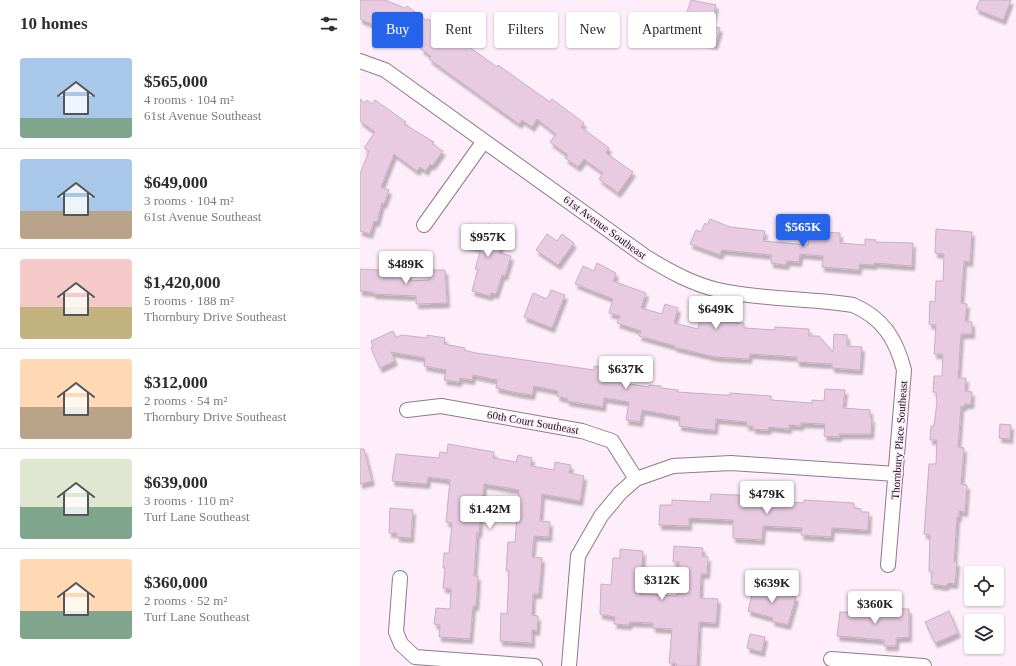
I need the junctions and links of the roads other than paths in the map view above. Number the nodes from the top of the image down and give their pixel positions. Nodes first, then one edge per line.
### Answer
1 (360, 61) edge
2 (484, 141) junction
3 (424, 225) dead end
4 (879, 321) joint
5 (407, 410) dead end
6 (896, 474) junction
7 (636, 479) junction
8 (888, 565) dead end
9 (400, 578) dead end
10 (831, 659) dead end
11 (535, 666) edge
12 (569, 666) edge
13 (924, 666) edge

1 - 2 street, 61st Avenue Southeast
2 - 3 street
2 - 4 street, 61st Avenue Southeast
4 - 6 street, Thornbury Place Southeast
5 - 7 street, 60th Court Southeast
6 - 7 street
6 - 8 street, Thornbury Place Southeast
7 - 12 street
9 - 11 street
10 - 13 street

